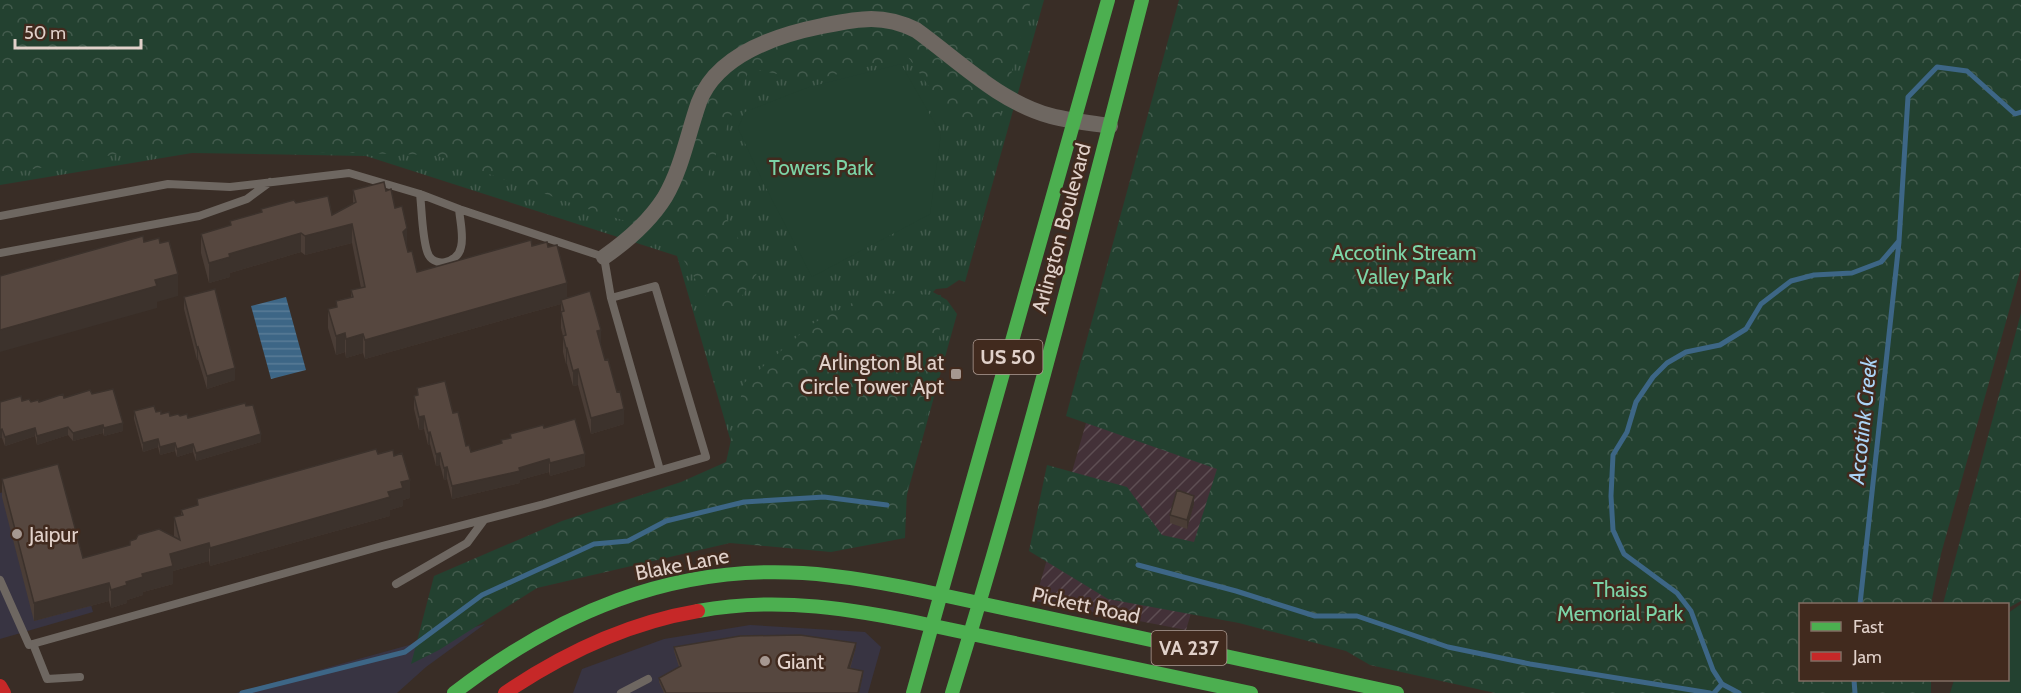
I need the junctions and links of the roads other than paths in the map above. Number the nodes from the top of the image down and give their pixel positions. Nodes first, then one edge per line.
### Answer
1 (1108, 0) edge
2 (1143, 0) edge
3 (1074, 120) junction
4 (1110, 126) junction
5 (270, 182) junction
6 (420, 194) junction
7 (459, 209) junction
8 (0, 216) edge
9 (0, 254) edge
10 (604, 257) junction
11 (611, 298) junction
12 (660, 470) junction
13 (484, 520) junction
14 (0, 580) edge
15 (396, 584) dead end
16 (942, 595) junction
17 (980, 604) junction
18 (934, 626) junction
19 (971, 633) junction
20 (33, 644) junction
21 (80, 677) dead end
22 (648, 679) dead end
23 (0, 686) edge
24 (4, 693) edge
25 (454, 693) edge
26 (505, 693) edge
27 (621, 693) edge
28 (913, 693) edge
29 (952, 693) edge
30 (1251, 693) edge
31 (1398, 693) edge

1 - 3 main road, Arlington Boulevard / US 50
2 - 4 main road, Arlington Boulevard / US 50
3 - 4 street
3 - 10 street
3 - 16 main road, Arlington Boulevard / US 50
4 - 17 main road, Arlington Boulevard / US 50
5 - 6 lane
5 - 8 lane
5 - 9 lane
6 - 7 lane
6 - 7 lane
7 - 10 lane
10 - 11 lane
11 - 12 lane
11 - 12 lane
12 - 13 lane
13 - 15 lane
13 - 20 lane
14 - 20 lane
16 - 17 main road, Pickett Road / VA 237
16 - 18 main road, US 50
16 - 25 main road, Blake Lane
17 - 19 main road, US 50
17 - 31 main road, Pickett Road / VA 237
18 - 19 main road
18 - 26 main road
18 - 28 main road, US 50
19 - 29 main road, US 50
19 - 30 main road, VA 237
20 - 21 lane
22 - 27 lane
23 - 24 main road

